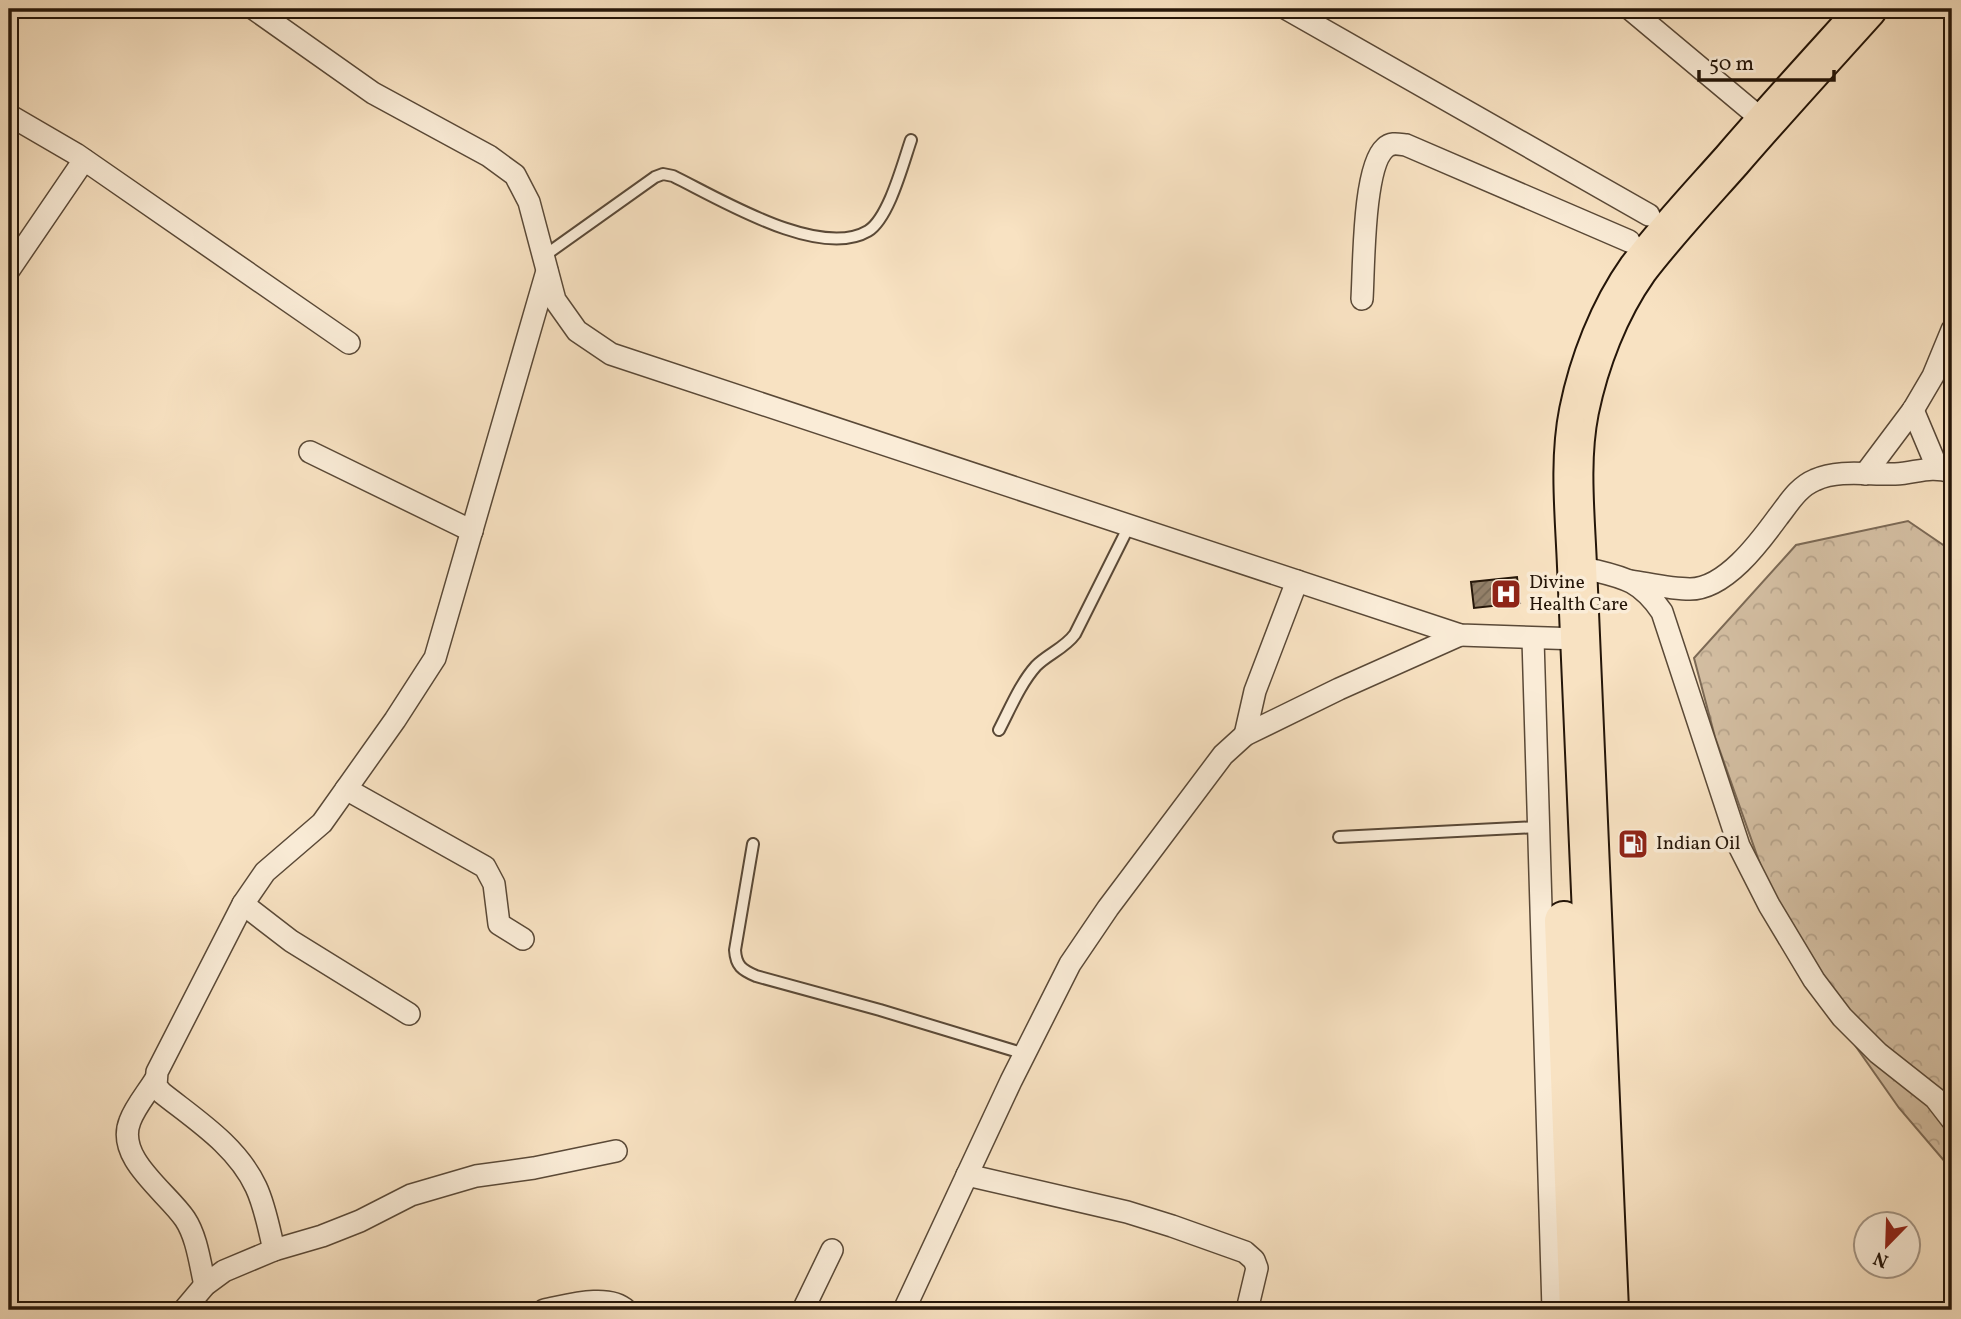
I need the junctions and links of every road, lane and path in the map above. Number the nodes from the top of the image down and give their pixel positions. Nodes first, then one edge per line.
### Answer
1 (254, 9) edge
2 (1287, 9) edge
3 (1630, 9) edge
4 (1834, 9) edge
5 (1867, 9) edge
6 (1756, 114) junction
7 (9, 115) edge
8 (911, 140) dead end
9 (84, 160) junction
10 (1639, 228) junction
11 (545, 263) junction
12 (9, 270) edge
13 (1362, 299) dead end
14 (1952, 330) edge
15 (349, 343) dead end
16 (1913, 410) junction
17 (310, 452) dead end
18 (1945, 470) edge
19 (1865, 474) junction
20 (1129, 526) junction
21 (472, 531) junction
22 (1577, 566) junction
23 (1297, 581) junction
24 (1630, 581) junction
25 (1460, 635) junction
26 (1557, 639) junction
27 (999, 730) dead end
28 (1245, 735) junction
29 (346, 789) junction
30 (1538, 827) junction
31 (1339, 836) dead end
32 (752, 844) dead end
33 (243, 904) junction
34 (523, 939) dead end
35 (409, 1014) dead end
36 (1025, 1054) junction
37 (155, 1080) junction
38 (1952, 1120) edge
39 (616, 1151) dead end
40 (967, 1175) junction
41 (274, 1250) junction
42 (832, 1250) dead end
43 (205, 1285) junction
44 (184, 1310) edge
45 (544, 1310) edge
46 (626, 1310) edge
47 (803, 1310) edge
48 (904, 1310) edge
49 (1247, 1310) edge
50 (1553, 1310) edge
51 (1578, 1310) edge
52 (1609, 1310) edge

1 - 11 street
2 - 10 street
3 - 6 street
4 - 6 highway
5 - 6 highway
6 - 10 highway
6 - 22 highway
7 - 9 street
8 - 11 lane
9 - 12 street
9 - 15 street
10 - 13 street
10 - 26 highway
11 - 20 street
11 - 21 street
14 - 16 street
16 - 18 street
16 - 19 street
17 - 21 street
18 - 19 street
19 - 24 street
20 - 23 street
20 - 27 lane
21 - 29 street
22 - 24 street
22 - 26 highway
23 - 25 street
23 - 28 street
24 - 38 street
25 - 26 street
25 - 28 street
26 - 30 street
26 - 51 highway
26 - 52 highway
28 - 36 street
29 - 33 street
29 - 34 street
30 - 31 lane
30 - 50 street
32 - 36 lane
33 - 35 street
33 - 37 street
36 - 40 street
37 - 41 street
37 - 43 street
39 - 41 street
40 - 48 street
40 - 49 street
41 - 43 street
42 - 47 street
43 - 44 street
45 - 46 street

